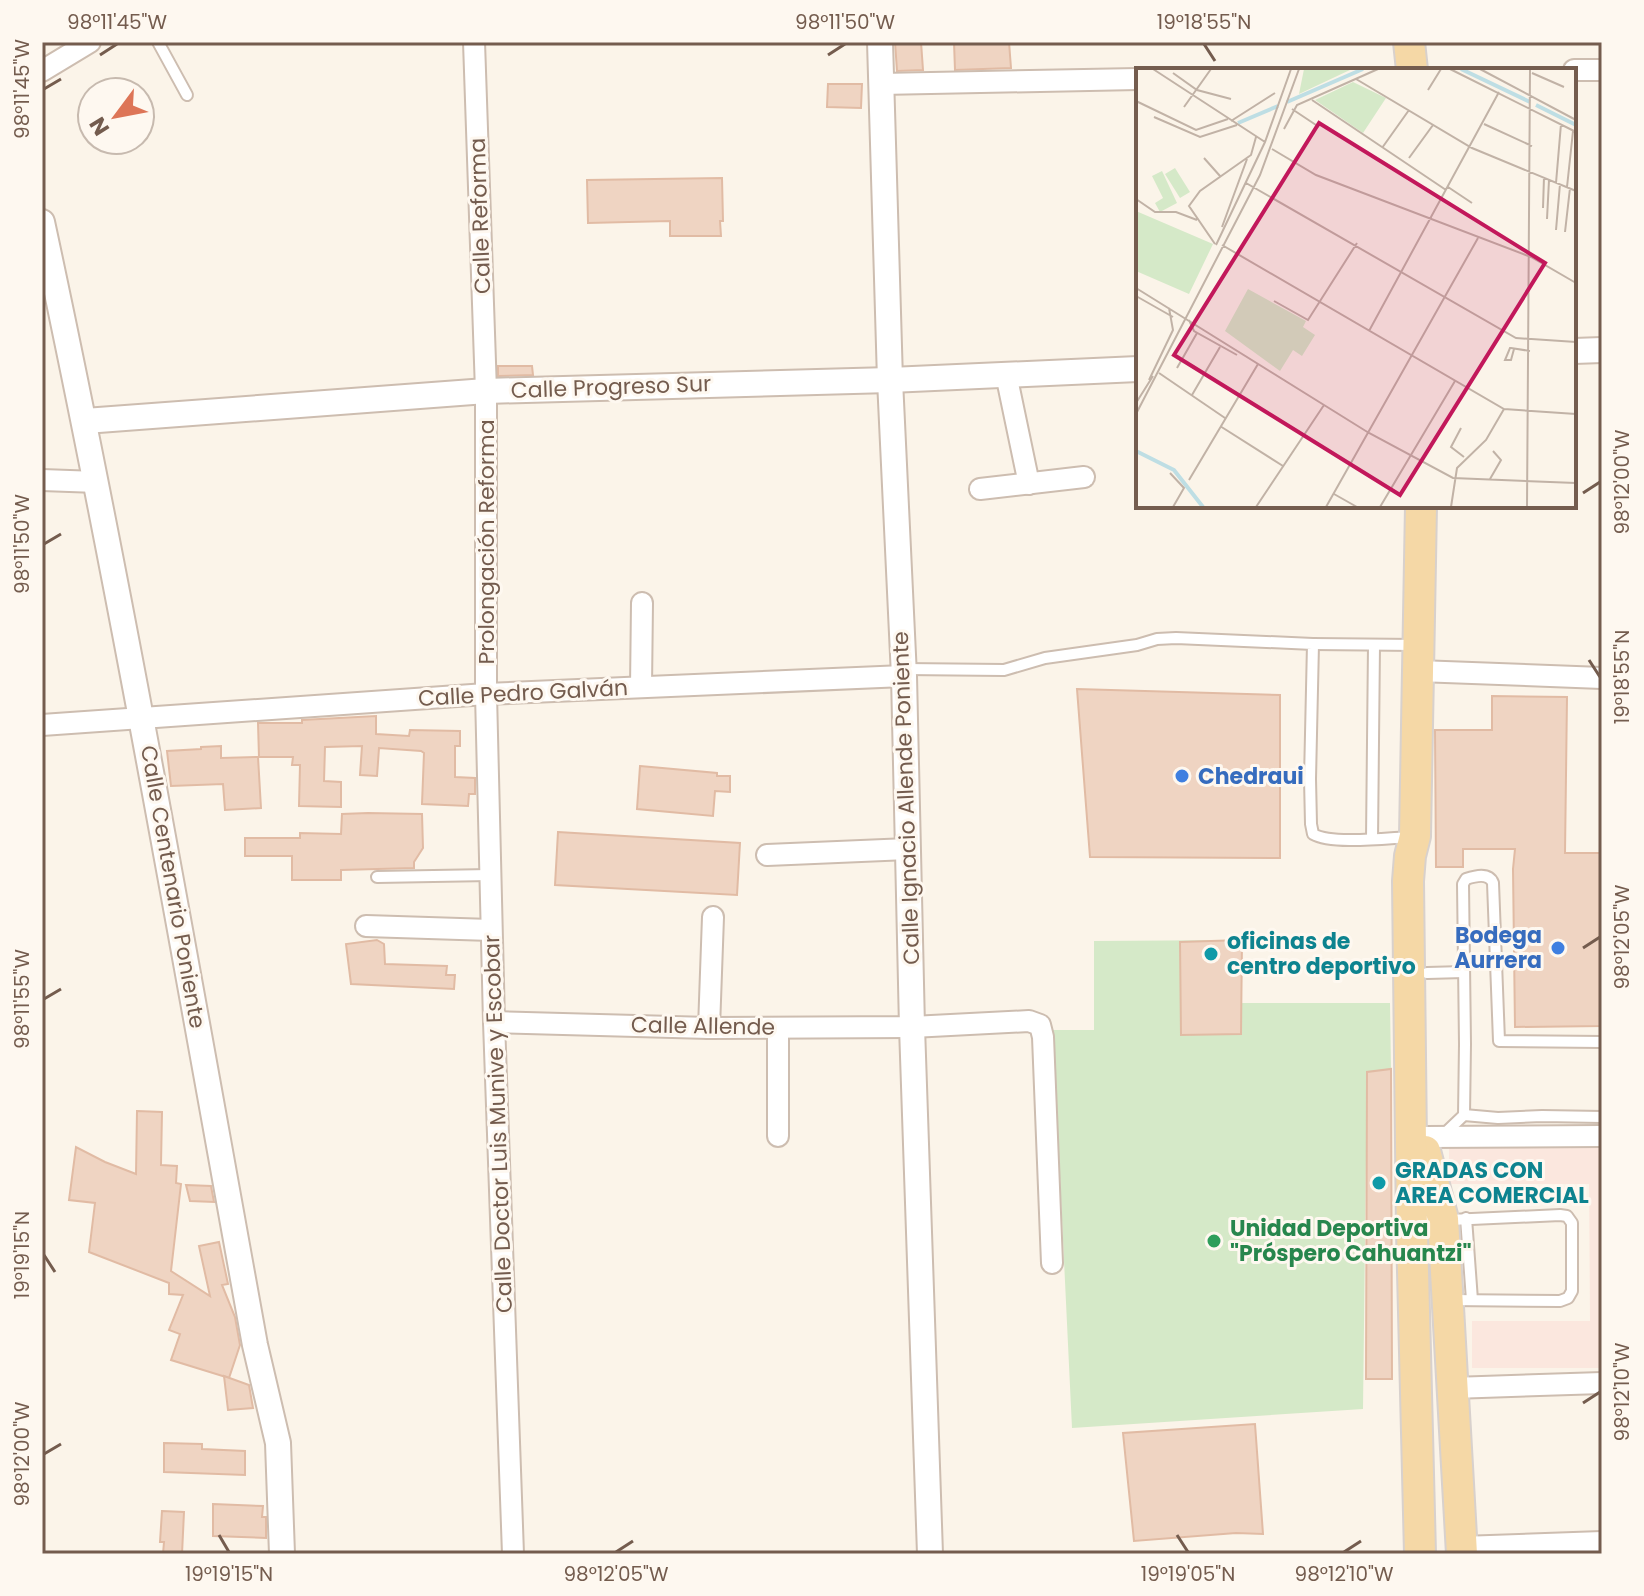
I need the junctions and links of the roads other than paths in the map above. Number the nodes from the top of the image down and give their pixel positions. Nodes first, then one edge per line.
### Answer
1 (90, 42) edge
2 (158, 42) edge
3 (474, 42) edge
4 (880, 42) edge
5 (1409, 42) edge
6 (1412, 68) edge
7 (1576, 70) edge
8 (1602, 70) edge
9 (42, 71) edge
10 (1136, 79) edge
11 (881, 84) junction
12 (187, 95) dead end
13 (42, 222) edge
14 (1602, 350) edge
15 (1576, 351) edge
16 (1136, 369) edge
17 (1006, 374) junction
18 (890, 380) junction
19 (486, 391) junction
20 (85, 421) junction
21 (1084, 477) dead end
22 (42, 480) edge
23 (97, 482) junction
24 (1029, 484) junction
25 (980, 489) dead end
26 (1421, 508) edge
27 (642, 603) dead end
28 (1313, 644) junction
29 (1374, 645) junction
30 (1418, 658) junction
31 (904, 673) junction
32 (1602, 678) edge
33 (641, 687) junction
34 (486, 694) junction
35 (142, 718) junction
36 (42, 725) edge
37 (1415, 836) junction
38 (1372, 839) junction
39 (908, 849) junction
40 (767, 855) dead end
41 (490, 875) junction
42 (377, 877) dead end
43 (713, 917) dead end
44 (366, 926) dead end
45 (491, 930) junction
46 (1464, 972) junction
47 (1427, 973) junction
48 (494, 1022) junction
49 (912, 1027) junction
50 (709, 1028) junction
51 (778, 1028) junction
52 (1602, 1042) edge
53 (1464, 1115) junction
54 (1602, 1117) edge
55 (778, 1136) dead end
56 (1602, 1136) edge
57 (1431, 1142) junction
58 (1437, 1222) junction
59 (1052, 1263) dead end
60 (1460, 1300) junction
61 (1602, 1383) edge
62 (1452, 1388) junction
63 (1602, 1542) edge
64 (1438, 1548) edge
65 (282, 1554) edge
66 (513, 1554) edge
67 (930, 1554) edge

1 - 9 street
2 - 12 lane
3 - 19 street, Calle Reforma
4 - 11 street, Calle Ignacio Allende Poniente
5 - 6 main road
7 - 8 street
10 - 11 street
11 - 18 street, Calle Ignacio Allende Poniente
13 - 20 street, Calle Centenario Poniente
14 - 15 street
16 - 17 street, Calle Progreso Sur
17 - 18 street, Calle Progreso Sur
17 - 24 street
18 - 19 street, Calle Progreso Sur
18 - 31 street, Calle Ignacio Allende Poniente
19 - 20 street, Calle Progreso Sur
19 - 34 street, Prolongación Reforma
20 - 23 street, Calle Centenario Poniente
21 - 24 street
22 - 23 street
23 - 35 street, Calle Centenario Poniente
24 - 25 street
26 - 30 main road
27 - 33 street
28 - 29 lane
28 - 31 lane
28 - 38 lane
29 - 30 lane
29 - 38 lane
30 - 32 street
30 - 37 main road
31 - 33 street, Calle Pedro Galván
31 - 39 street, Calle Ignacio Allende Poniente
33 - 34 street, Calle Pedro Galván
34 - 35 street, Calle Pedro Galván
34 - 41 street, Calle Doctor Luis Munive y Escobar
35 - 36 street, Calle Pedro Galván
35 - 65 street, Calle Centenario Poniente
37 - 38 lane
37 - 47 main road
37 - 58 main road
39 - 40 street
39 - 49 street, Calle Ignacio Allende Poniente
41 - 42 lane
41 - 45 street, Calle Doctor Luis Munive y Escobar
43 - 50 street
44 - 45 street
45 - 48 street, Calle Doctor Luis Munive y Escobar
46 - 47 lane
46 - 52 lane
46 - 53 lane
47 - 57 main road
48 - 50 street, Calle Allende
48 - 66 street, Calle Doctor Luis Munive y Escobar
49 - 51 street, Calle Allende
49 - 59 street, Calle Allende
49 - 67 street, Calle Ignacio Allende Poniente
50 - 51 street, Calle Allende
51 - 55 street
53 - 54 lane
53 - 57 lane
56 - 57 street
57 - 58 main road
58 - 60 main road
58 - 60 lane
58 - 64 main road
60 - 62 main road
61 - 62 street
62 - 64 main road
63 - 64 street

